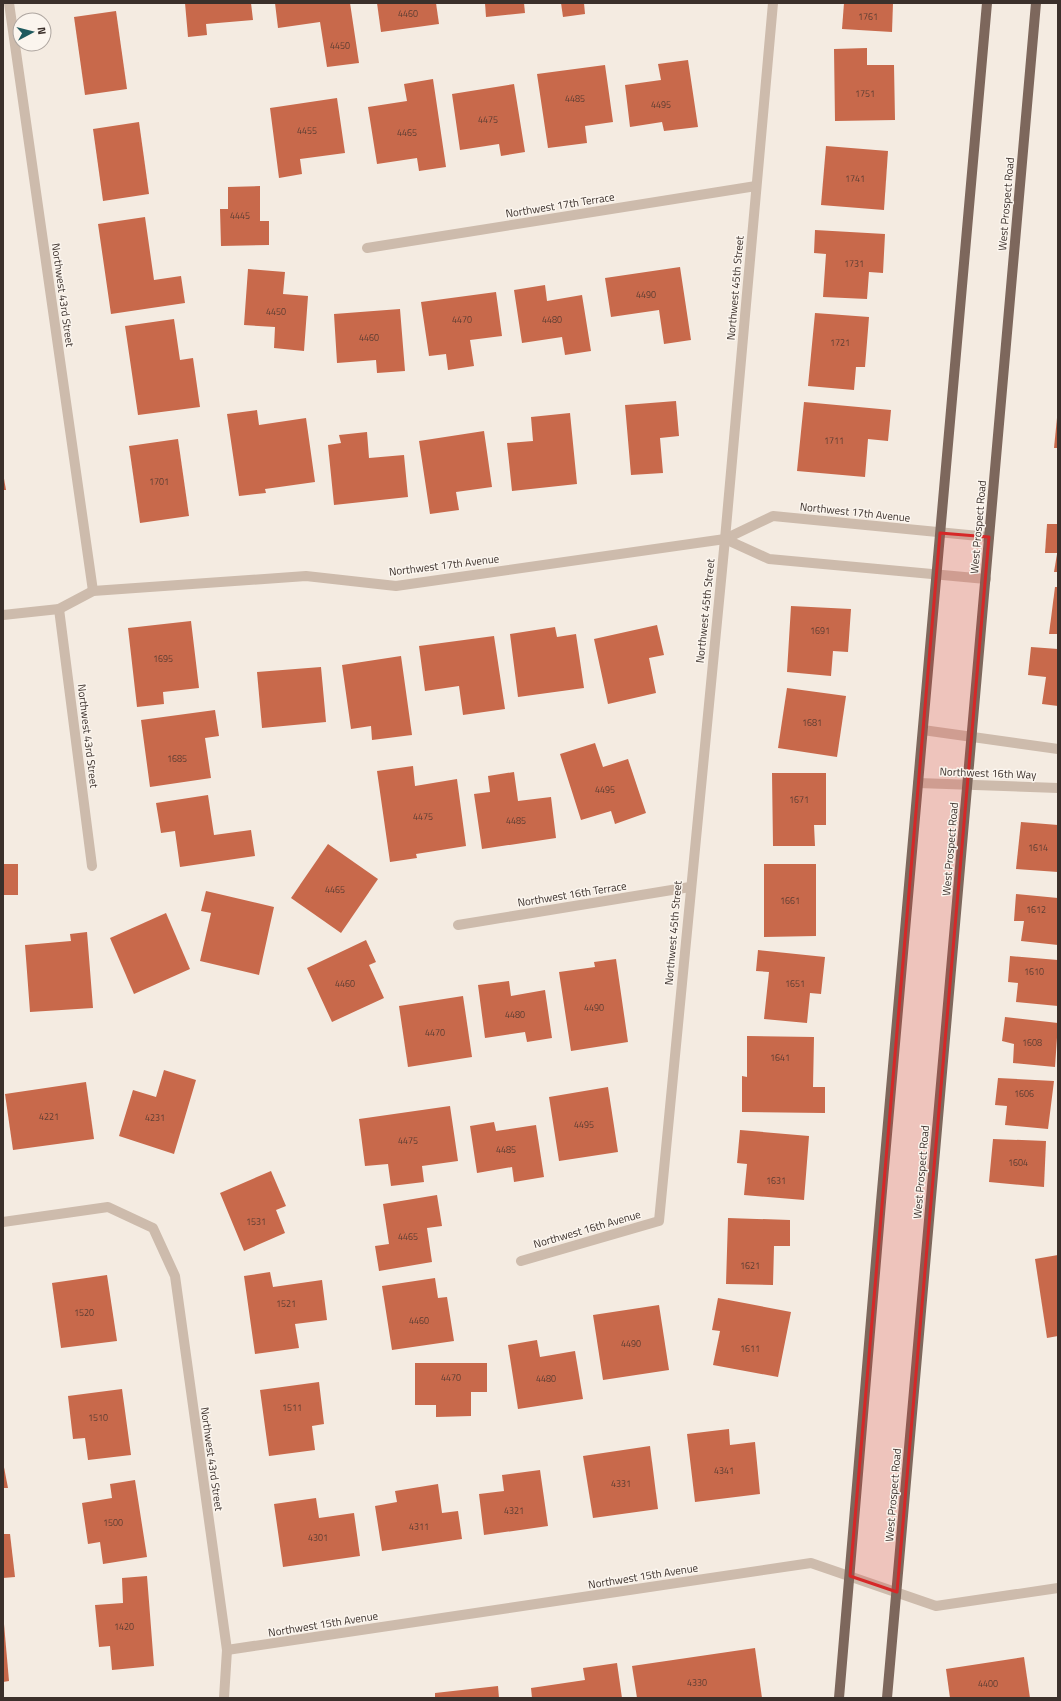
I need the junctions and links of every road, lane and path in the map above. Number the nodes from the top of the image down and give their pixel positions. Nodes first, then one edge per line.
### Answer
1 (9, 3) edge
2 (773, 3) edge
3 (987, 3) edge
4 (1036, 3) edge
5 (756, 186) junction
6 (367, 248) dead end
7 (940, 533) junction
8 (989, 538) junction
9 (725, 539) junction
10 (937, 574) junction
11 (986, 579) junction
12 (93, 591) junction
13 (59, 609) junction
14 (3, 615) edge
15 (923, 730) junction
16 (972, 736) junction
17 (1058, 749) edge
18 (918, 783) junction
19 (968, 785) junction
20 (1058, 788) edge
21 (92, 866) dead end
22 (690, 887) junction
23 (458, 925) dead end
24 (659, 1221) joint
25 (3, 1222) edge
26 (521, 1261) dead end
27 (850, 1576) junction
28 (1058, 1588) edge
29 (897, 1592) junction
30 (226, 1650) junction
31 (224, 1698) edge
32 (839, 1698) edge
33 (888, 1698) edge

1 - 12 street, Northwest 43rd Street
2 - 5 street, Northwest 45th Street
3 - 7 main road
4 - 8 main road, West Prospect Road
5 - 6 street, Northwest 17th Terrace
5 - 9 street, Northwest 45th Street
7 - 8 street, Northwest 17th Avenue
7 - 9 street, Northwest 17th Avenue
7 - 10 main road
8 - 11 main road, West Prospect Road
9 - 10 street
9 - 12 street, Northwest 17th Avenue
9 - 22 street, Northwest 45th Street
10 - 11 street
10 - 15 main road
11 - 16 main road, West Prospect Road
12 - 13 street, Northwest 17th Avenue
13 - 14 street, Northwest 17th Avenue
13 - 21 street, Northwest 43rd Street
15 - 16 street
15 - 18 main road
16 - 17 street
16 - 19 main road, West Prospect Road
18 - 19 street, Northwest 16th Way
18 - 27 main road
19 - 20 street, Northwest 16th Way
19 - 29 main road, West Prospect Road
22 - 23 street, Northwest 16th Terrace
22 - 24 street, Northwest 45th Street
24 - 26 street, Northwest 16th Avenue
25 - 30 street, Northwest 43rd Street
27 - 29 street, Northwest 15th Avenue
27 - 30 street, Northwest 15th Avenue
27 - 32 main road
28 - 29 street, Northwest 15th Avenue
29 - 33 main road, West Prospect Road
30 - 31 street, Northwest 43rd Street

